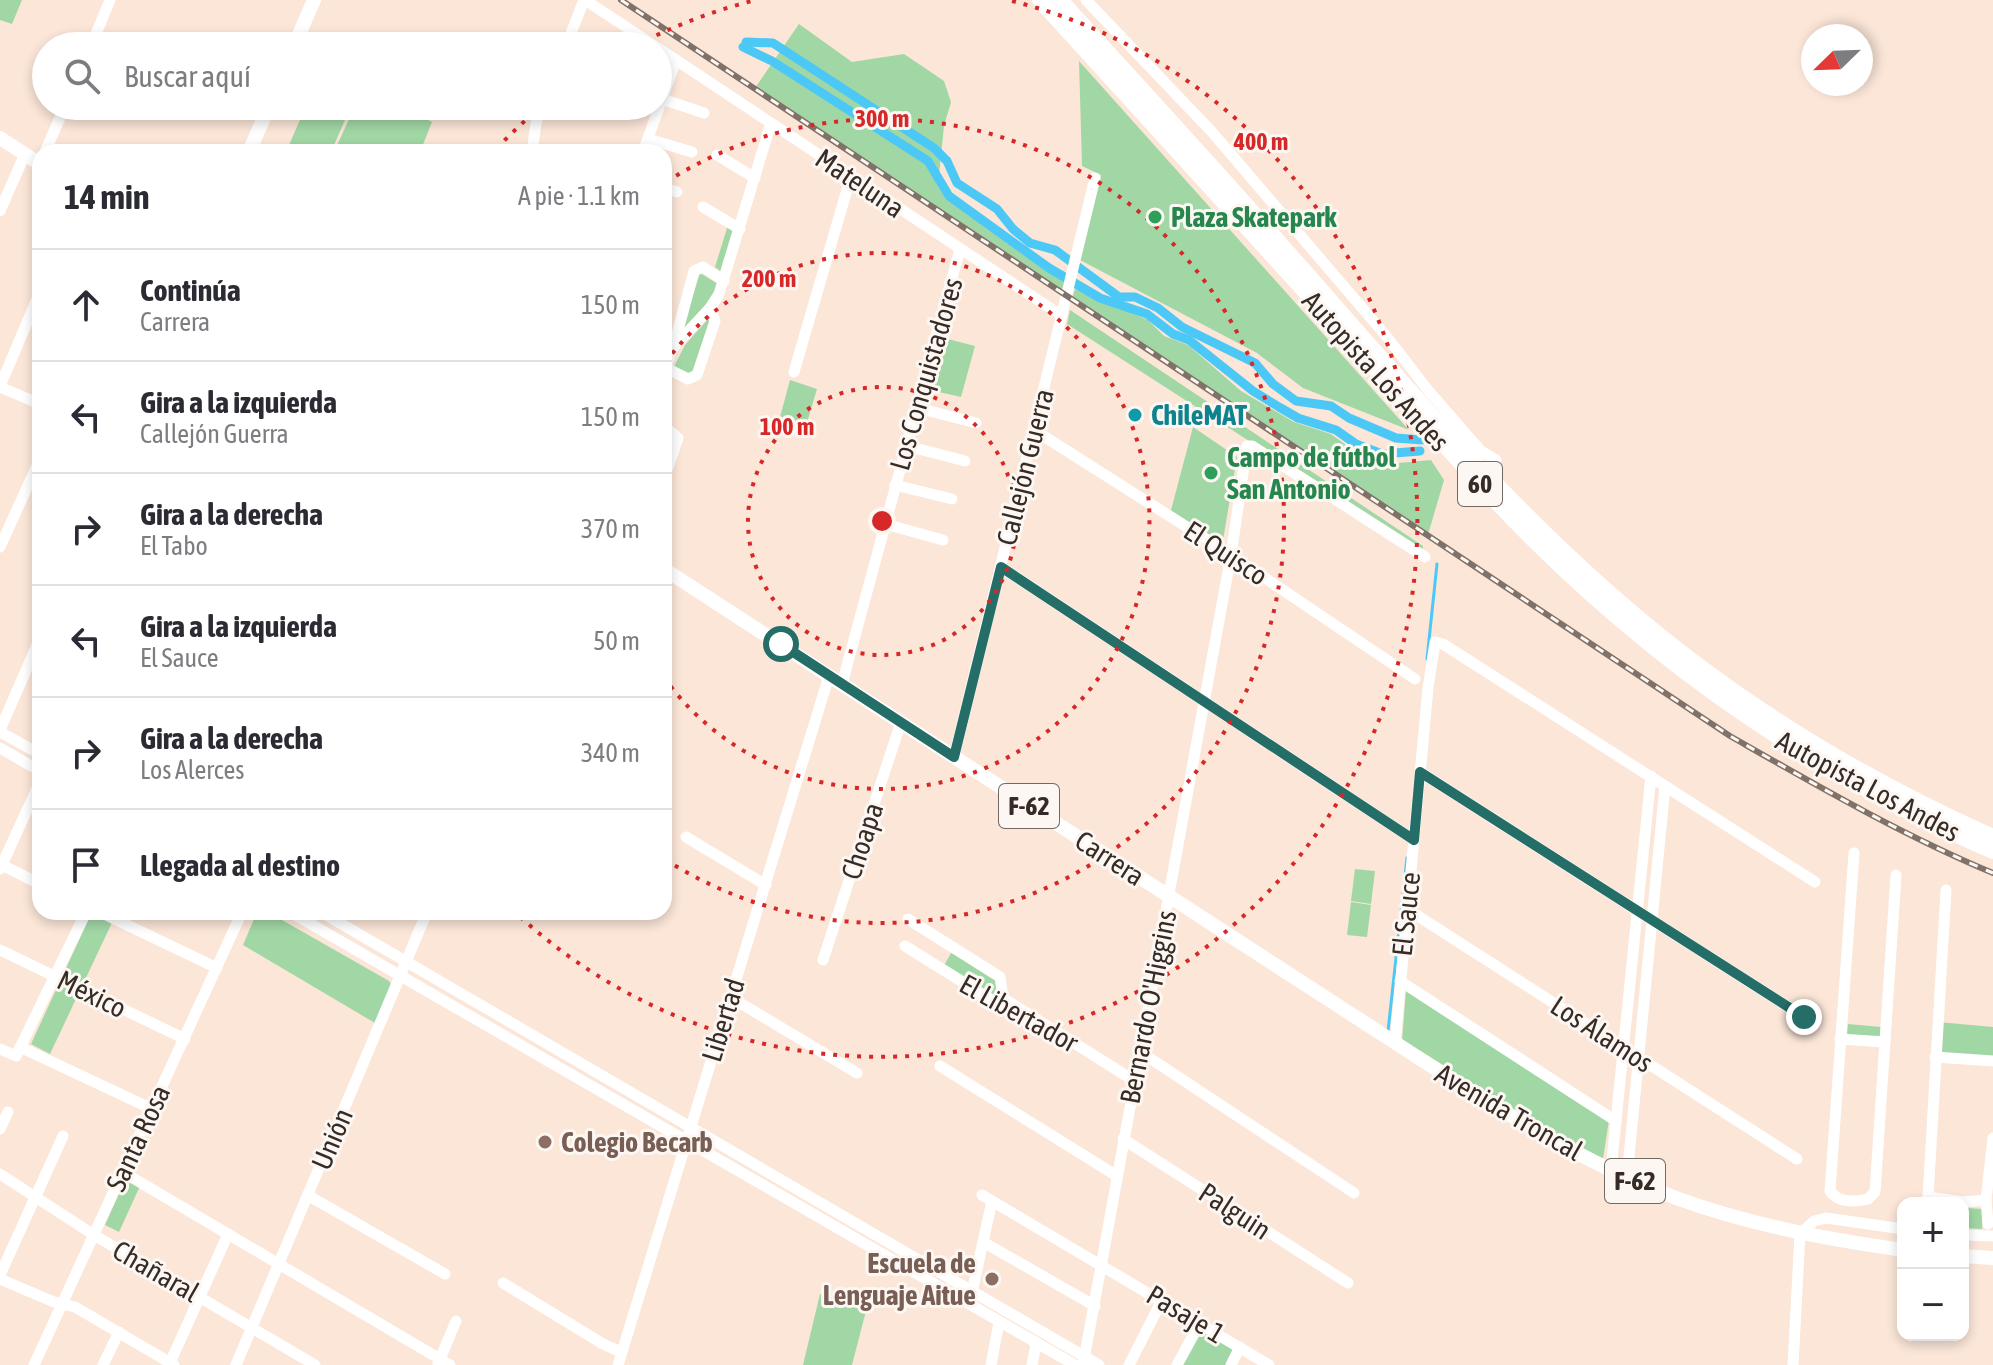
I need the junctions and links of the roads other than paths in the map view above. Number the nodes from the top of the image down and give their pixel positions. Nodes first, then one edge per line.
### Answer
1 (110, 0) edge
2 (314, 0) edge
3 (584, 0) edge
4 (1040, 0) edge
5 (1060, 0) edge
6 (1086, 0) edge
7 (97, 32) edge
8 (300, 32) edge
9 (571, 32) edge
10 (633, 32) edge
11 (672, 57) edge
12 (676, 60) junction
13 (672, 71) edge
14 (672, 102) edge
15 (704, 113) dead end
16 (59, 120) edge
17 (263, 120) edge
18 (537, 120) edge
19 (655, 120) edge
20 (771, 123) junction
21 (0, 138) edge
22 (648, 139) junction
23 (48, 144) edge
24 (252, 144) edge
25 (533, 144) edge
26 (646, 144) edge
27 (665, 144) edge
28 (672, 146) edge
29 (692, 152) dead end
30 (25, 154) junction
31 (717, 155) dead end
32 (32, 159) edge
33 (851, 176) junction
34 (755, 178) junction
35 (1095, 178) dead end
36 (672, 190) edge
37 (677, 192) dead end
38 (703, 207) dead end
39 (0, 211) edge
40 (740, 229) junction
41 (960, 249) junction
42 (724, 281) junction
43 (710, 308) junction
44 (32, 311) edge
45 (1062, 316) junction
46 (672, 349) joint
47 (794, 372) dead end
48 (672, 373) edge
49 (0, 386) edge
50 (32, 400) edge
51 (918, 408) junction
52 (976, 423) dead end
53 (1034, 430) junction
54 (672, 433) edge
55 (907, 446) junction
56 (672, 456) edge
57 (1496, 460) dead end
58 (965, 461) dead end
59 (32, 477) edge
60 (895, 485) junction
61 (952, 499) dead end
62 (885, 524) junction
63 (943, 540) dead end
64 (0, 547) edge
65 (1231, 555) junction
66 (1425, 557) dead end
67 (1001, 567) junction
68 (672, 574) edge
69 (32, 657) edge
70 (1415, 679) dead end
71 (836, 680) junction
72 (1203, 700) junction
73 (901, 722) junction
74 (0, 731) edge
75 (0, 748) edge
76 (32, 749) edge
77 (954, 757) junction
78 (32, 766) edge
79 (1420, 772) junction
80 (1651, 776) junction
81 (1665, 786) junction
82 (32, 799) edge
83 (686, 837) dead end
84 (1993, 837) edge
85 (1414, 840) junction
86 (1993, 851) edge
87 (1854, 853) dead end
88 (1, 867) edge
89 (1896, 875) dead end
90 (32, 881) edge
91 (1815, 882) dead end
92 (766, 885) junction
93 (1946, 890) dead end
94 (1169, 896) junction
95 (1407, 909) junction
96 (1638, 912) junction
97 (908, 919) dead end
98 (82, 920) edge
99 (117, 920) edge
100 (238, 920) edge
101 (304, 920) edge
102 (335, 920) edge
103 (424, 920) edge
104 (1652, 921) junction
105 (905, 946) dead end
106 (0, 950) edge
107 (823, 960) dead end
108 (406, 962) junction
109 (217, 968) junction
110 (55, 976) junction
111 (400, 976) junction
112 (1400, 981) junction
113 (730, 997) junction
114 (1003, 998) junction
115 (1804, 1017) dead end
116 (185, 1039) junction
117 (1840, 1039) junction
118 (1885, 1042) junction
119 (1395, 1043) junction
120 (0, 1049) edge
121 (1624, 1049) junction
122 (1139, 1051) junction
123 (18, 1052) junction
124 (1935, 1057) junction
125 (1639, 1058) junction
126 (1993, 1061) edge
127 (940, 1066) dead end
128 (857, 1073) dead end
129 (1133, 1080) junction
130 (152, 1109) junction
131 (8, 1112) dead end
132 (1616, 1121) junction
133 (0, 1129) edge
134 (690, 1135) junction
135 (63, 1136) dead end
136 (1993, 1138) edge
137 (1123, 1139) junction
138 (1797, 1159) dead end
139 (1611, 1170) junction
140 (121, 1171) junction
141 (0, 1174) edge
142 (1117, 1176) junction
143 (1627, 1177) junction
144 (1354, 1193) dead end
145 (34, 1196) junction
146 (309, 1196) junction
147 (1926, 1197) edge
148 (1851, 1200) junction
149 (1986, 1200) junction
150 (1969, 1201) edge
151 (1842, 1219) junction
152 (1855, 1221) junction
153 (1988, 1224) dead end
154 (1897, 1228) edge
155 (228, 1234) junction
156 (1800, 1234) junction
157 (94, 1235) junction
158 (1969, 1236) edge
159 (1990, 1238) edge
160 (983, 1242) junction
161 (1897, 1249) edge
162 (1969, 1256) edge
163 (1993, 1258) edge
164 (1102, 1264) junction
165 (280, 1265) junction
166 (445, 1274) dead end
167 (0, 1277) edge
168 (503, 1283) dead end
169 (1348, 1283) dead end
170 (972, 1292) junction
171 (198, 1296) junction
172 (1162, 1300) junction
173 (63, 1304) junction
174 (1095, 1306) junction
175 (456, 1321) dead end
176 (999, 1322) junction
177 (1200, 1323) junction
178 (253, 1328) junction
179 (119, 1332) junction
180 (1036, 1344) junction
181 (1240, 1347) junction
182 (621, 1352) junction
183 (1084, 1360) edge
184 (442, 1363) edge
185 (171, 1364) edge
186 (34, 1365) edge
187 (103, 1365) edge
188 (236, 1365) edge
189 (315, 1365) edge
190 (618, 1365) edge
191 (991, 1365) edge
192 (1032, 1365) edge
193 (1075, 1365) edge
194 (1099, 1365) edge
195 (1129, 1365) edge
196 (1177, 1365) edge
197 (1231, 1365) edge
198 (1269, 1365) edge
199 (1793, 1365) edge

1 - 7 street
2 - 8 main road
3 - 9 street
3 - 10 street, Mateluna
4 - 86 highway, Autopista Los Andes / 60
5 - 84 highway, Autopista Los Andes / 60
6 - 57 street
11 - 12 street, Mateluna
12 - 13 street
12 - 20 street, Mateluna
14 - 15 street
16 - 23 street
17 - 24 main road
18 - 25 street
19 - 22 street
20 - 33 street, Mateluna
20 - 34 street
21 - 30 main road
22 - 26 street
22 - 27 street
28 - 29 street
30 - 32 main road
30 - 39 street
31 - 34 street
33 - 41 street, Mateluna
33 - 47 street
34 - 40 street
35 - 45 street, Callejón Guerra
36 - 37 street
38 - 40 street
40 - 42 street
41 - 45 street, Mateluna
41 - 51 street, Los Conquistadores
42 - 43 street
42 - 46 street
43 - 46 street
43 - 48 street
44 - 49 street
45 - 53 street, Callejón Guerra
49 - 50 street
51 - 52 street
51 - 55 street, Los Conquistadores
53 - 65 street, El Quisco
53 - 67 street, Callejón Guerra
54 - 56 street
55 - 58 street
55 - 60 street, Los Conquistadores
59 - 64 street
60 - 61 street
60 - 62 street, Los Conquistadores
62 - 63 street
62 - 71 street, Los Conquistadores
65 - 66 street, Bernardo O'Higgins
65 - 70 street, El Quisco
65 - 72 street, Bernardo O'Higgins
67 - 72 street
67 - 77 street, Callejón Guerra
68 - 71 main road, Carrera / F-62
69 - 74 street
71 - 73 main road, Carrera / F-62
71 - 92 street, Libertad
72 - 85 street
72 - 94 street, Bernardo O'Higgins
73 - 77 main road, Carrera / F-62
73 - 107 street, Choapa
74 - 76 street
75 - 78 street
77 - 94 main road, Carrera / F-62
79 - 80 street, El Sauce
79 - 85 street, El Sauce
79 - 96 street
80 - 81 street
80 - 96 street
81 - 91 street
81 - 104 street
82 - 88 street
83 - 92 street
85 - 95 street, El Sauce
87 - 117 street
88 - 90 street
89 - 118 street
92 - 113 street, Libertad
93 - 124 street
94 - 119 main road, Carrera / F-62
94 - 122 street, Bernardo O'Higgins
95 - 112 street, El Sauce
95 - 121 street, Los Álamos
96 - 104 street
96 - 121 street
97 - 114 street
98 - 110 street
99 - 109 street
100 - 109 street, Santa Rosa
101 - 111 street
102 - 108 street
103 - 108 street, Unión
104 - 115 street
104 - 125 street
105 - 114 street, El Libertador
106 - 110 street, México
108 - 111 street, Unión
108 - 134 street
109 - 116 street, Santa Rosa
110 - 116 street, México
110 - 123 street
111 - 134 street
111 - 146 street, Unión
112 - 119 street, El Sauce
112 - 132 street
113 - 128 street
113 - 134 street, Libertad
114 - 129 street, El Libertador
116 - 130 street, Santa Rosa
117 - 118 street
117 - 148 street
118 - 148 street
119 - 139 main road, Avenida Troncal / F-62
120 - 123 street
121 - 125 street, Los Álamos
121 - 132 street
122 - 129 street, Bernardo O'Higgins
122 - 144 street
123 - 130 street
124 - 126 street
124 - 147 street
125 - 138 street, Los Álamos
125 - 143 street
127 - 142 street
129 - 137 street, Bernardo O'Higgins
130 - 140 street, Santa Rosa
131 - 133 street
132 - 139 street
134 - 170 street
134 - 176 street
134 - 182 street, Libertad
135 - 145 street
136 - 149 street
137 - 142 street, Bernardo O'Higgins
137 - 169 street, Palguin
139 - 143 main road, Avenida Troncal / F-62
140 - 155 street
140 - 157 street, Santa Rosa
141 - 145 street, Chañaral
142 - 164 street, Bernardo O'Higgins
143 - 156 main road, Avenida Troncal / F-62
145 - 157 street, Chañaral
145 - 167 street
146 - 165 street, Unión
146 - 166 street
148 - 151 street
148 - 152 street
149 - 150 street
149 - 153 street
151 - 152 street
151 - 156 street
152 - 154 street
155 - 165 street
155 - 171 street
156 - 161 main road, Avenida Troncal / F-62
156 - 199 street
157 - 171 street, Chañaral
157 - 173 street, Santa Rosa
158 - 159 street
160 - 164 street, Pasaje 1
160 - 170 street
160 - 174 street
162 - 163 main road
164 - 172 street, Pasaje 1
164 - 174 street, Bernardo O'Higgins
165 - 178 street, Unión
165 - 184 street
167 - 173 street
168 - 182 street
170 - 183 street
171 - 178 street, Chañaral
171 - 185 street
172 - 177 street, Pasaje 1
172 - 195 street
173 - 179 street
173 - 186 street, Santa Rosa
174 - 183 street, Bernardo O'Higgins
175 - 184 street
176 - 180 street
176 - 191 street
177 - 181 street, Pasaje 1
177 - 196 street
178 - 188 street, Unión
178 - 189 street, Chañaral
179 - 185 street
179 - 187 street
180 - 192 street
180 - 193 street
181 - 197 street
181 - 198 street, Pasaje 1
182 - 190 street, Libertad
183 - 194 street

